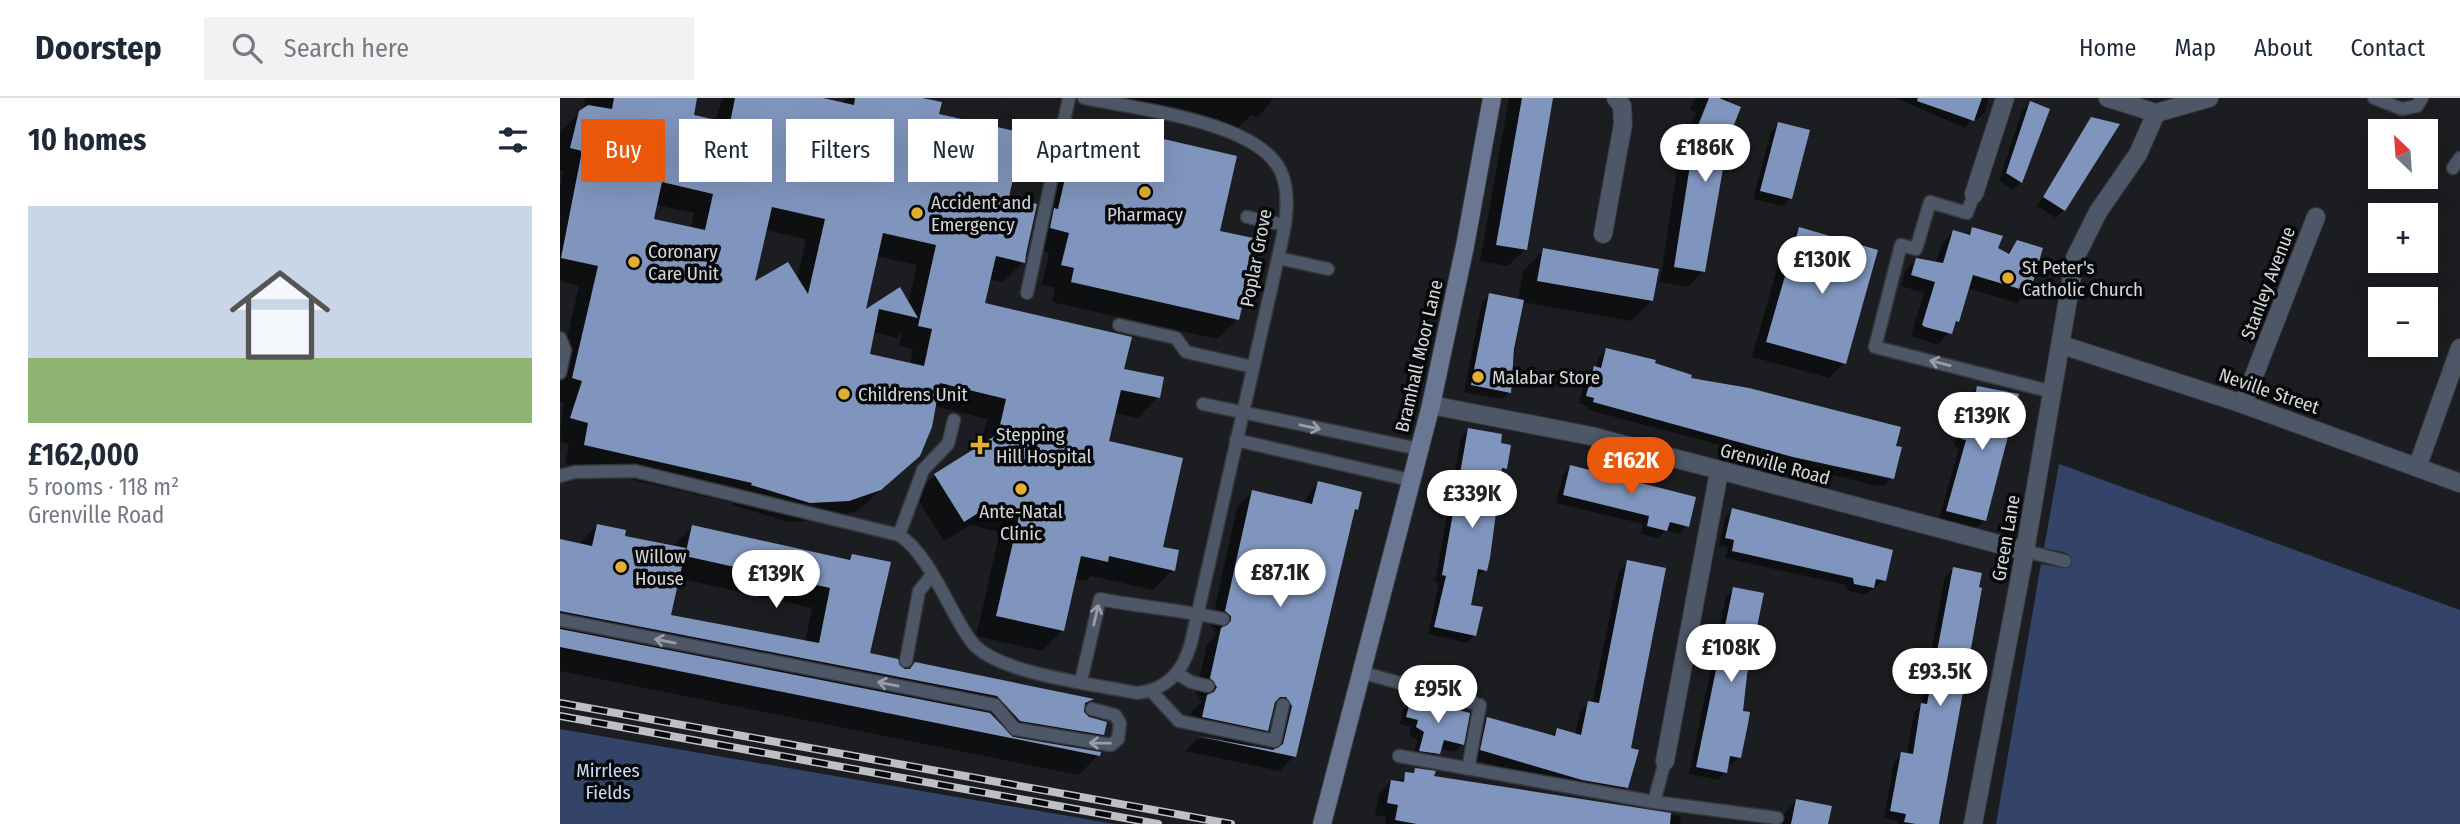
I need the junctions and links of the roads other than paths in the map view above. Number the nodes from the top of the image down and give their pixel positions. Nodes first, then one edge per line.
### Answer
1 (1069, 98) edge
2 (1084, 98) edge
3 (1492, 98) edge
4 (1616, 98) edge
5 (2006, 98) edge
6 (2108, 98) edge
7 (2209, 98) edge
8 (2374, 98) edge
9 (2422, 98) edge
10 (2156, 113) junction
11 (1974, 194) joint
12 (1247, 217) dead end
13 (2316, 217) dead end
14 (1285, 225) junction
15 (1604, 234) dead end
16 (1279, 258) junction
17 (1328, 269) dead end
18 (1027, 293) dead end
19 (1119, 325) dead end
20 (560, 338) edge
21 (2062, 345) junction
22 (2460, 348) edge
23 (1253, 367) junction
24 (560, 373) edge
25 (2053, 392) junction
26 (1203, 404) dead end
27 (2243, 404) junction
28 (1431, 405) junction
29 (1243, 413) junction
30 (954, 420) dead end
31 (1236, 440) junction
32 (1419, 449) junction
33 (2417, 465) junction
34 (1719, 472) junction
35 (560, 475) edge
36 (1410, 480) junction
37 (2460, 483) edge
38 (899, 535) junction
39 (2025, 551) junction
40 (2065, 561) dead end
41 (932, 575) junction
42 (1197, 613) junction
43 (1223, 618) dead end
44 (560, 621) edge
45 (906, 660) dead end
46 (1360, 672) junction
47 (1178, 674) junction
48 (1081, 681) junction
49 (1208, 687) dead end
50 (1152, 692) junction
51 (1283, 705) dead end
52 (1092, 709) dead end
53 (1399, 756) dead end
54 (1665, 761) joint
55 (1468, 769) junction
56 (1654, 802) junction
57 (1777, 818) dead end
58 (1322, 824) edge
59 (1973, 824) edge

1 - 18 lane
2 - 14 lane, Poplar Grove
3 - 28 street, Bramhall Moor Lane
4 - 15 street
5 - 11 street
6 - 10 street
7 - 10 street
8 - 9 lane
10 - 21 street, Green Lane
25 -> 11 lane
12 - 14 lane
13 - 27 street, Stanley Avenue
14 - 16 lane, Poplar Grove
16 - 17 lane
16 - 23 lane, Poplar Grove
19 - 23 lane
20 - 24 lane
21 - 25 street, Green Lane
21 - 27 street, Neville Street
22 - 33 street
23 - 29 lane, Poplar Grove
25 - 39 street, Green Lane
26 - 29 lane
27 - 33 street, Neville Street
28 - 32 street, Bramhall Moor Lane
28 - 34 street, Grenville Road
29 - 31 lane, Poplar Grove
29 -> 32 lane
30 - 38 lane
31 - 36 lane
31 - 42 lane, Poplar Grove
32 - 36 street, Bramhall Moor Lane
33 - 37 street, Neville Street
34 - 39 street, Grenville Road
34 - 54 street
35 - 38 lane
36 - 46 street, Bramhall Moor Lane
38 - 41 lane
39 - 40 lane
39 - 59 street, Green Lane
41 - 45 lane
41 - 48 lane
42 - 43 lane
42 - 47 lane, Poplar Grove
48 -> 42 lane
52 -> 44 lane
46 - 55 lane
46 - 58 street, Bramhall Moor Lane
47 - 49 lane
47 - 50 lane
48 - 50 lane
50 - 51 lane
53 - 55 lane
54 - 56 lane
55 - 56 lane
56 - 57 lane

